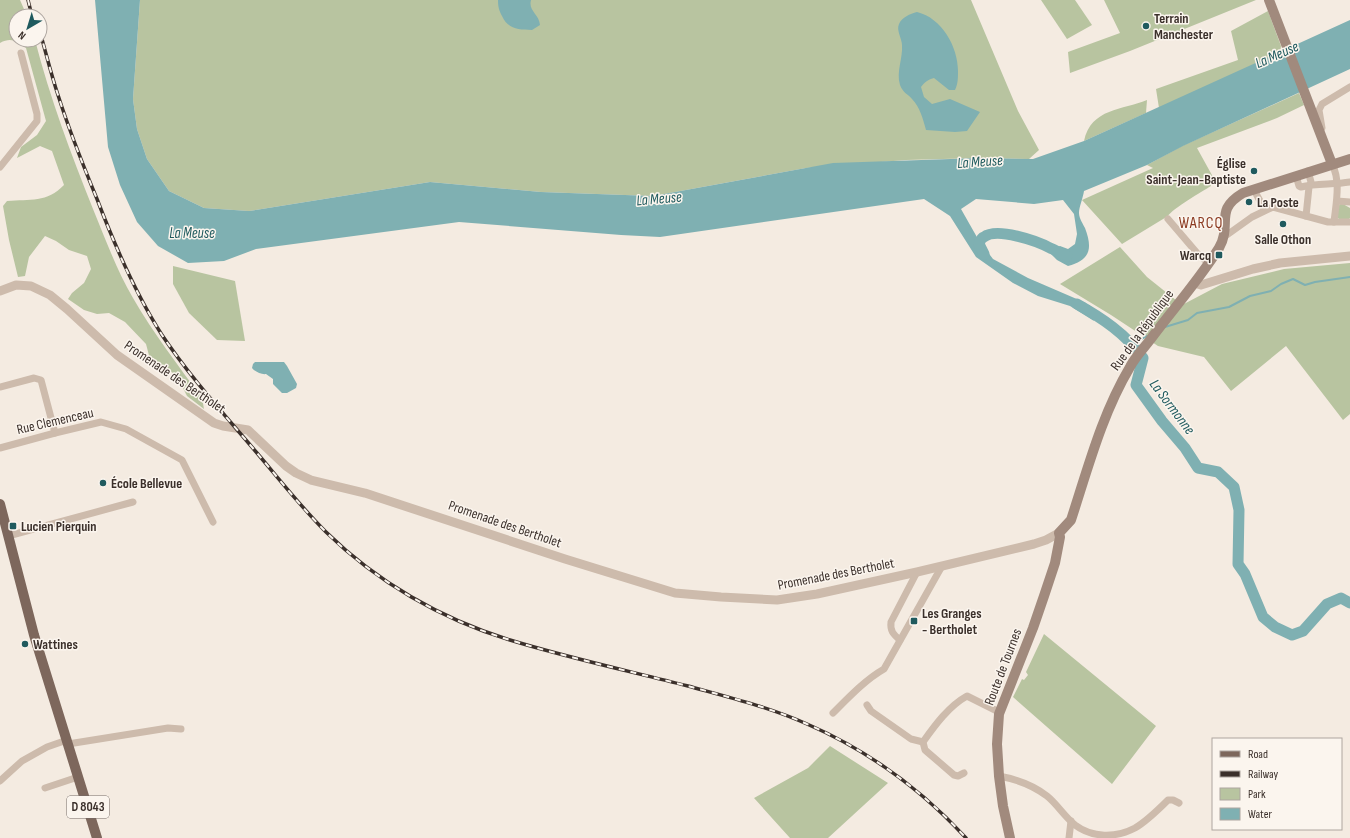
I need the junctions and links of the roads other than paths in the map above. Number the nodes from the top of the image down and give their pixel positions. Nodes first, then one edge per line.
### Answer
1 (1269, 0) edge
2 (21, 53) dead end
3 (1350, 87) edge
4 (1319, 131) junction
5 (1350, 159) edge
6 (1332, 164) junction
7 (0, 167) edge
8 (1308, 171) junction
9 (1296, 176) junction
10 (1350, 182) edge
11 (1337, 184) junction
12 (1310, 185) junction
13 (1254, 190) junction
14 (1337, 201) junction
15 (1350, 202) edge
16 (1265, 210) junction
17 (1306, 216) junction
18 (1168, 219) dead end
19 (1334, 222) junction
20 (1350, 222) edge
21 (1224, 237) junction
22 (1350, 256) edge
23 (1208, 263) junction
24 (1194, 283) junction
25 (0, 291) edge
26 (0, 387) edge
27 (55, 433) junction
28 (0, 448) edge
29 (133, 502) dead end
30 (0, 504) edge
31 (213, 522) dead end
32 (1059, 533) junction
33 (8, 536) junction
34 (942, 566) junction
35 (917, 572) junction
36 (900, 640) junction
37 (866, 705) dead end
38 (999, 712) junction
39 (833, 713) dead end
40 (181, 729) dead end
41 (67, 742) junction
42 (923, 742) junction
43 (964, 773) dead end
44 (999, 776) junction
45 (78, 777) junction
46 (0, 781) edge
47 (45, 788) dead end
48 (1179, 803) dead end
49 (1071, 821) junction
50 (1096, 837) edge
51 (97, 838) edge
52 (1010, 838) edge
53 (1069, 838) edge

1 - 4 main road
2 - 7 street
3 - 4 street
4 - 6 main road
5 - 6 main road
6 - 8 main road
6 - 11 street
8 - 9 main road
8 - 12 street
9 - 12 street
9 - 13 main road
10 - 11 street
11 - 12 street
11 - 14 street
12 - 17 street
13 - 16 street
13 - 21 main road
14 - 15 street
14 - 19 street
16 - 17 street
16 - 21 street
17 - 19 street
18 - 23 street
19 - 20 street
21 - 23 main road, Rue de la République
22 - 24 street
23 - 24 main road, Rue de la République
24 - 32 main road, Rue de la République
25 - 35 street, Promenade des Bertholet
26 - 27 street
27 - 28 street, Rue Clemenceau
27 - 31 street, Rue Clemenceau
29 - 33 street
30 - 33 main road, D 8043
32 - 34 street, Promenade des Bertholet
32 - 38 main road, Route de Tournes
33 - 41 main road, D 8043
34 - 35 street, Promenade des Bertholet
34 - 36 street
35 - 36 street
36 - 39 street
37 - 42 street
38 - 42 street
38 - 44 main road, Route de Tournes
40 - 41 street
41 - 45 main road, D 8043
41 - 46 street
42 - 43 street
44 - 49 street
44 - 52 main road, Route de Tournes
45 - 47 street
45 - 51 main road, D 8043
48 - 50 street
49 - 50 street
49 - 53 street

